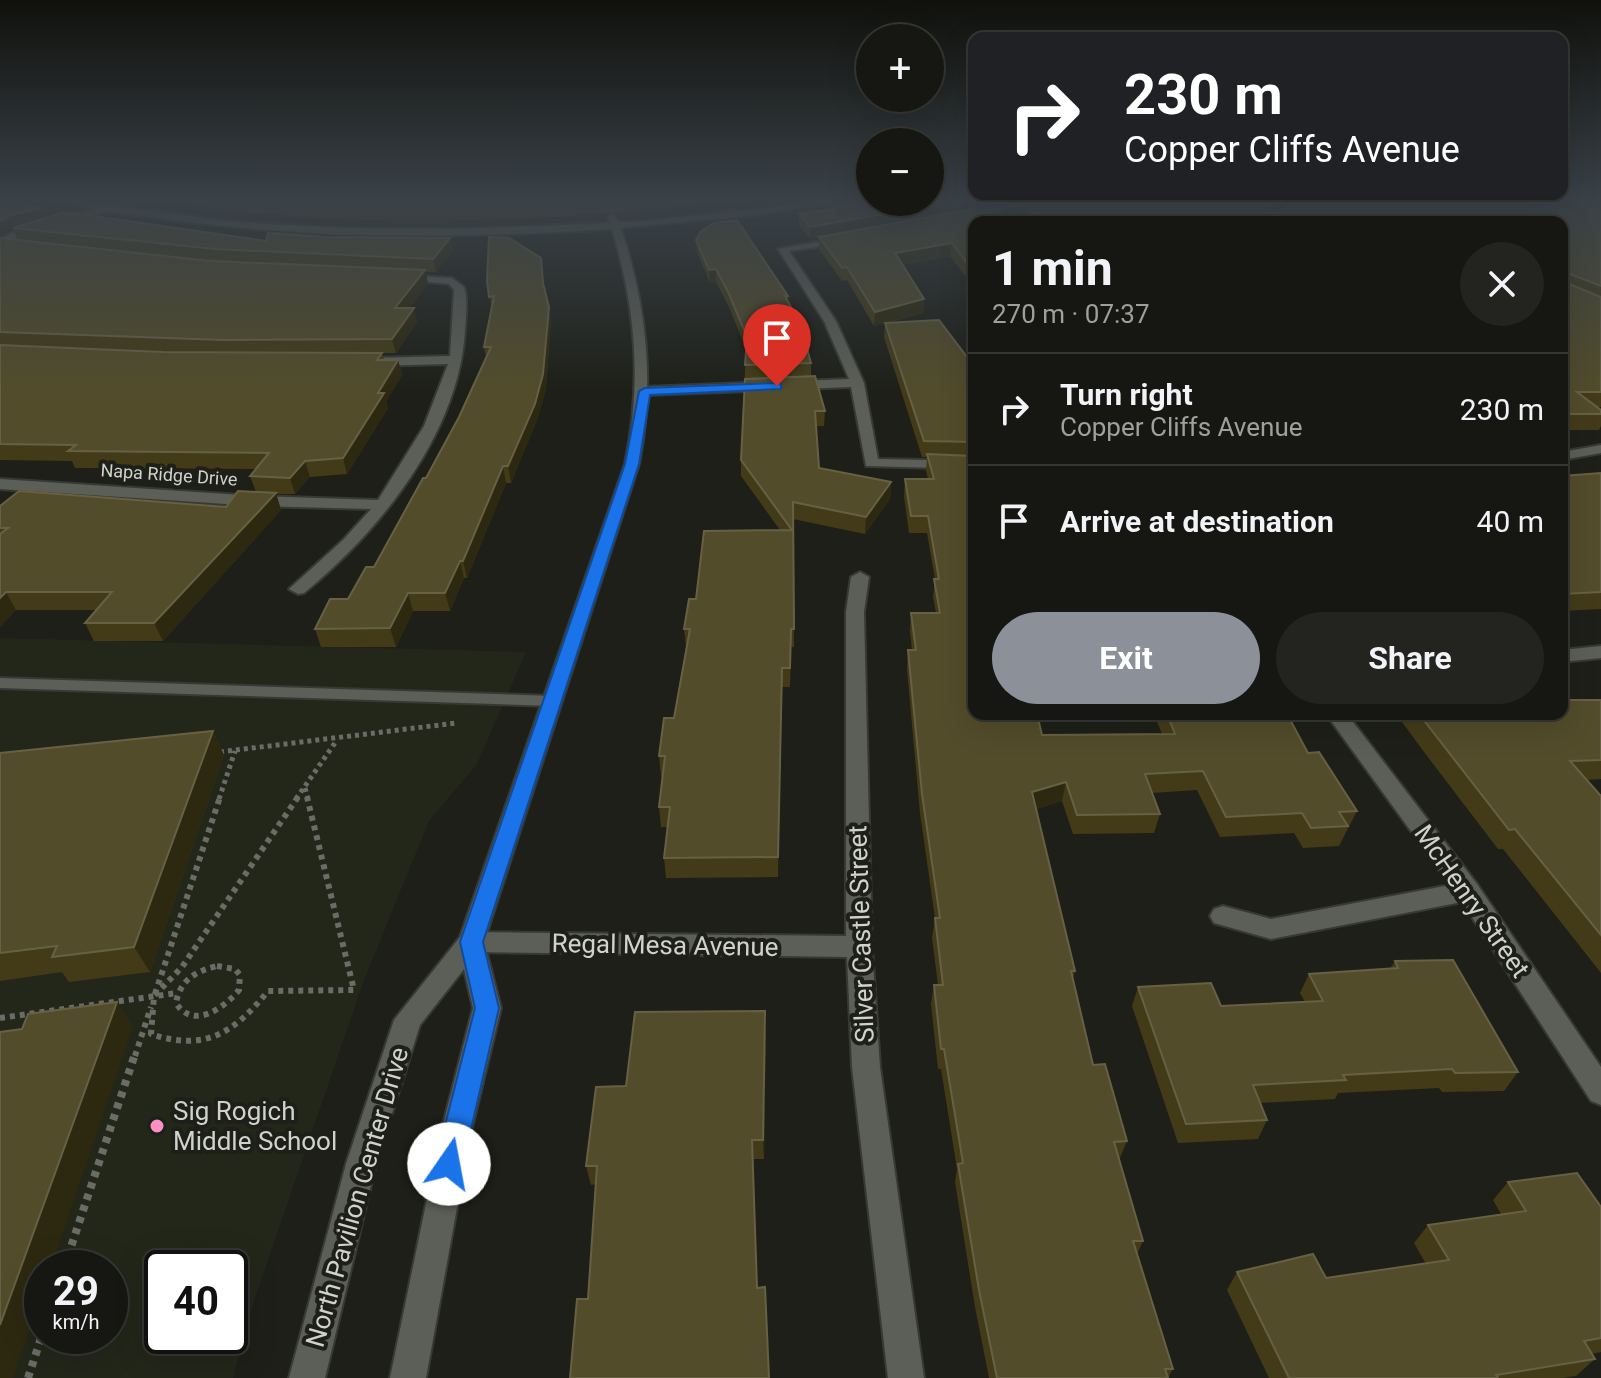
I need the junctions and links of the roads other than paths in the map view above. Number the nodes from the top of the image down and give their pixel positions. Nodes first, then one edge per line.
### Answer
1 (625, 264) edge
2 (793, 264) edge
3 (385, 276) edge
4 (455, 360) junction
5 (353, 362) edge
6 (857, 383) junction
7 (645, 391) junction
8 (1601, 449) edge
9 (1568, 455) edge
10 (968, 465) edge
11 (2, 485) edge
12 (384, 505) junction
13 (860, 577) dead end
14 (298, 589) dead end
15 (1601, 652) edge
16 (1568, 655) edge
17 (0, 683) edge
18 (554, 701) junction
19 (1340, 720) edge
20 (1468, 891) junction
21 (1223, 916) dead end
22 (471, 942) junction
23 (859, 947) junction
24 (1601, 1092) edge
25 (307, 1378) edge
26 (408, 1378) edge
27 (906, 1378) edge

1 - 7 street, North Pavilion Center Drive
2 - 6 street
3 - 4 street
4 - 5 street
4 - 12 street
6 - 7 street
6 - 10 street
7 - 18 street, North Pavilion Center Drive
8 - 9 street
11 - 12 street, Napa Ridge Drive
12 - 14 street
13 - 23 street, Silver Castle Street
15 - 16 street
17 - 18 lane
18 - 22 street, North Pavilion Center Drive
19 - 20 street, McHenry Street
20 - 21 street
20 - 24 street, McHenry Street
22 - 23 street, Regal Mesa Avenue
22 - 25 street, North Pavilion Center Drive
22 - 26 street
23 - 27 street, Silver Castle Street

